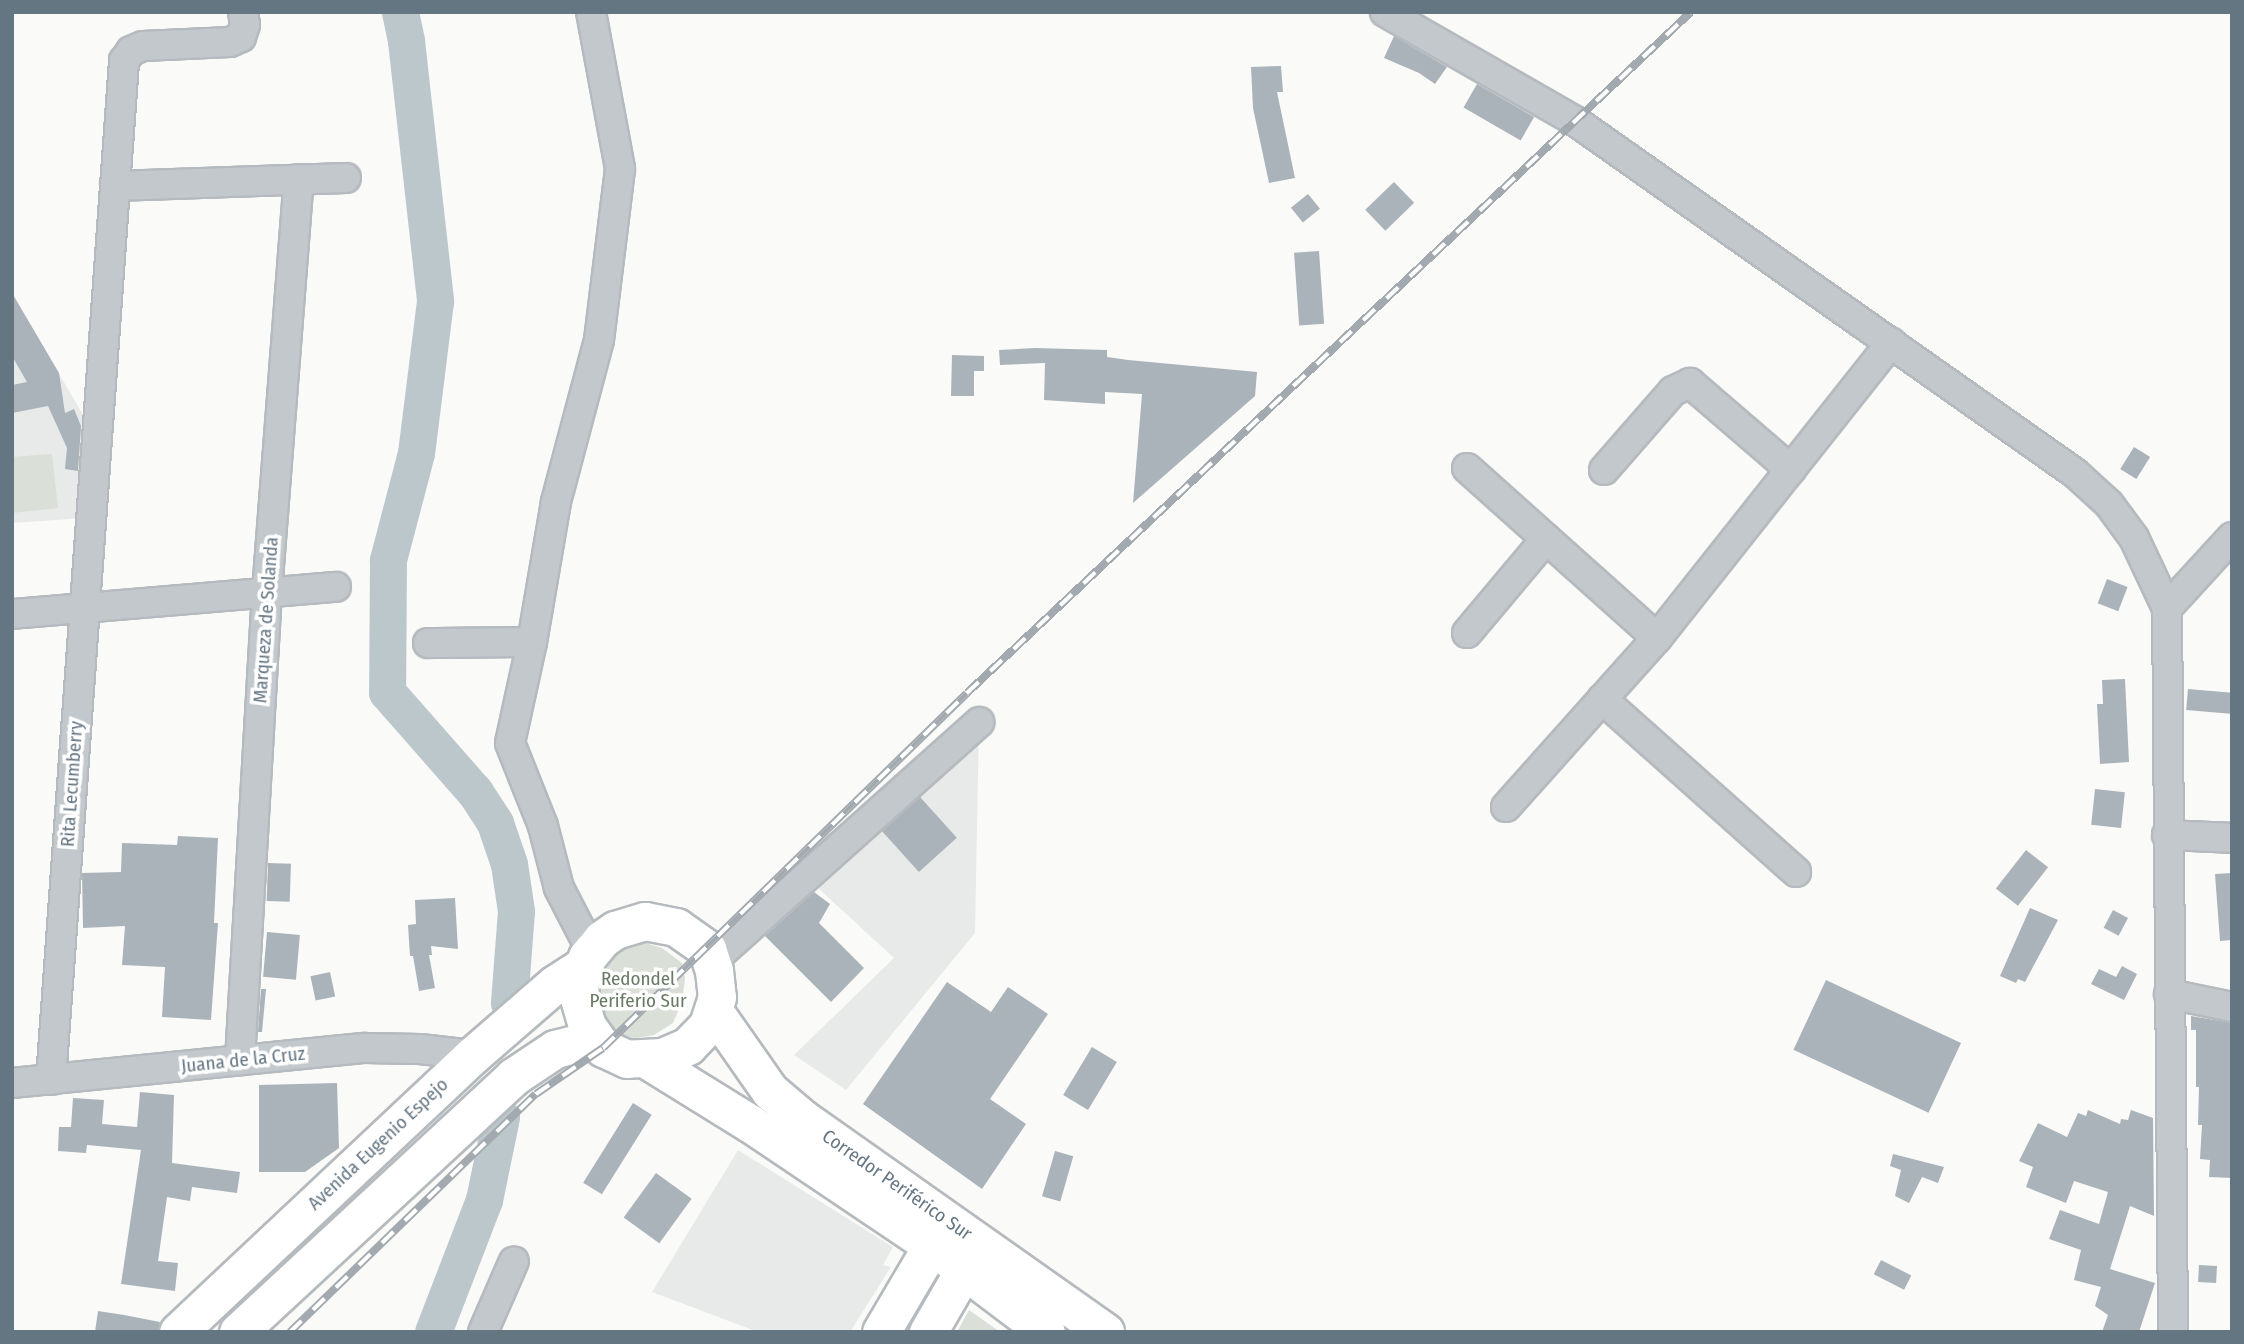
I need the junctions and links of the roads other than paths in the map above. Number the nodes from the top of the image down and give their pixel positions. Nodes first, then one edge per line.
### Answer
1 (243, 12) edge
2 (591, 12) edge
3 (1385, 12) edge
4 (346, 178) dead end
5 (299, 179) junction
6 (116, 186) junction
7 (1891, 344) junction
8 (1466, 468) dead end
9 (1604, 470) dead end
10 (1791, 470) junction
11 (2232, 537) edge
12 (1546, 539) junction
13 (336, 587) dead end
14 (267, 592) junction
15 (85, 608) junction
16 (2167, 608) junction
17 (12, 614) edge
18 (1467, 633) dead end
19 (1657, 638) junction
20 (532, 642) junction
21 (428, 643) dead end
22 (1602, 699) junction
23 (979, 722) dead end
24 (1506, 807) dead end
25 (2167, 835) junction
26 (2232, 838) edge
27 (1796, 872) dead end
28 (588, 958) junction
29 (711, 962) junction
30 (2169, 994) junction
31 (2232, 1007) edge
32 (714, 1012) junction
33 (594, 1039) junction
34 (473, 1055) junction
35 (646, 1059) junction
36 (240, 1060) junction
37 (51, 1080) junction
38 (12, 1083) edge
39 (939, 1233) junction
40 (972, 1256) junction
41 (514, 1261) dead end
42 (494, 1327) edge
43 (178, 1332) edge
44 (238, 1332) edge
45 (881, 1332) edge
46 (928, 1332) edge
47 (1046, 1332) edge
48 (1105, 1332) edge
49 (2173, 1332) edge

1 - 6 street, Rita Lecumberry
2 - 20 street
3 - 7 street
4 - 5 street
5 - 6 street
5 - 14 street, Marqueza de Solanda
6 - 15 street, Rita Lecumberry
7 - 10 street
7 - 16 street
8 - 12 street
9 - 10 street
10 - 19 street
11 - 16 street
12 - 18 street
12 - 19 street
13 - 14 street
14 - 15 street
14 - 36 street, Marqueza de Solanda
15 - 17 street
15 - 37 street, Rita Lecumberry
16 - 25 street
19 - 22 street
20 - 21 street
20 - 28 street
22 - 24 street
22 - 27 street
23 - 29 street
25 - 26 street
25 - 30 street
28 - 29 main road
28 - 33 main road
28 - 34 main road, Avenida Eugenio Espejo
29 - 32 main road
30 - 31 street
30 - 49 street
32 - 35 main road
32 - 39 main road, Corredor Periférico Sur
33 - 35 main road
33 - 44 main road
34 - 36 street, Juana de la Cruz
34 - 43 main road, Avenida Eugenio Espejo
35 - 39 main road, Corredor Periférico Sur
36 - 37 street, Juana de la Cruz
37 - 38 street, Juana de la Cruz
39 - 40 main road, Corredor Periférico Sur
39 - 45 main road
40 - 46 main road
40 - 47 main road, Corredor Periférico Sur
40 - 48 main road, Corredor Periférico Sur
41 - 42 street

